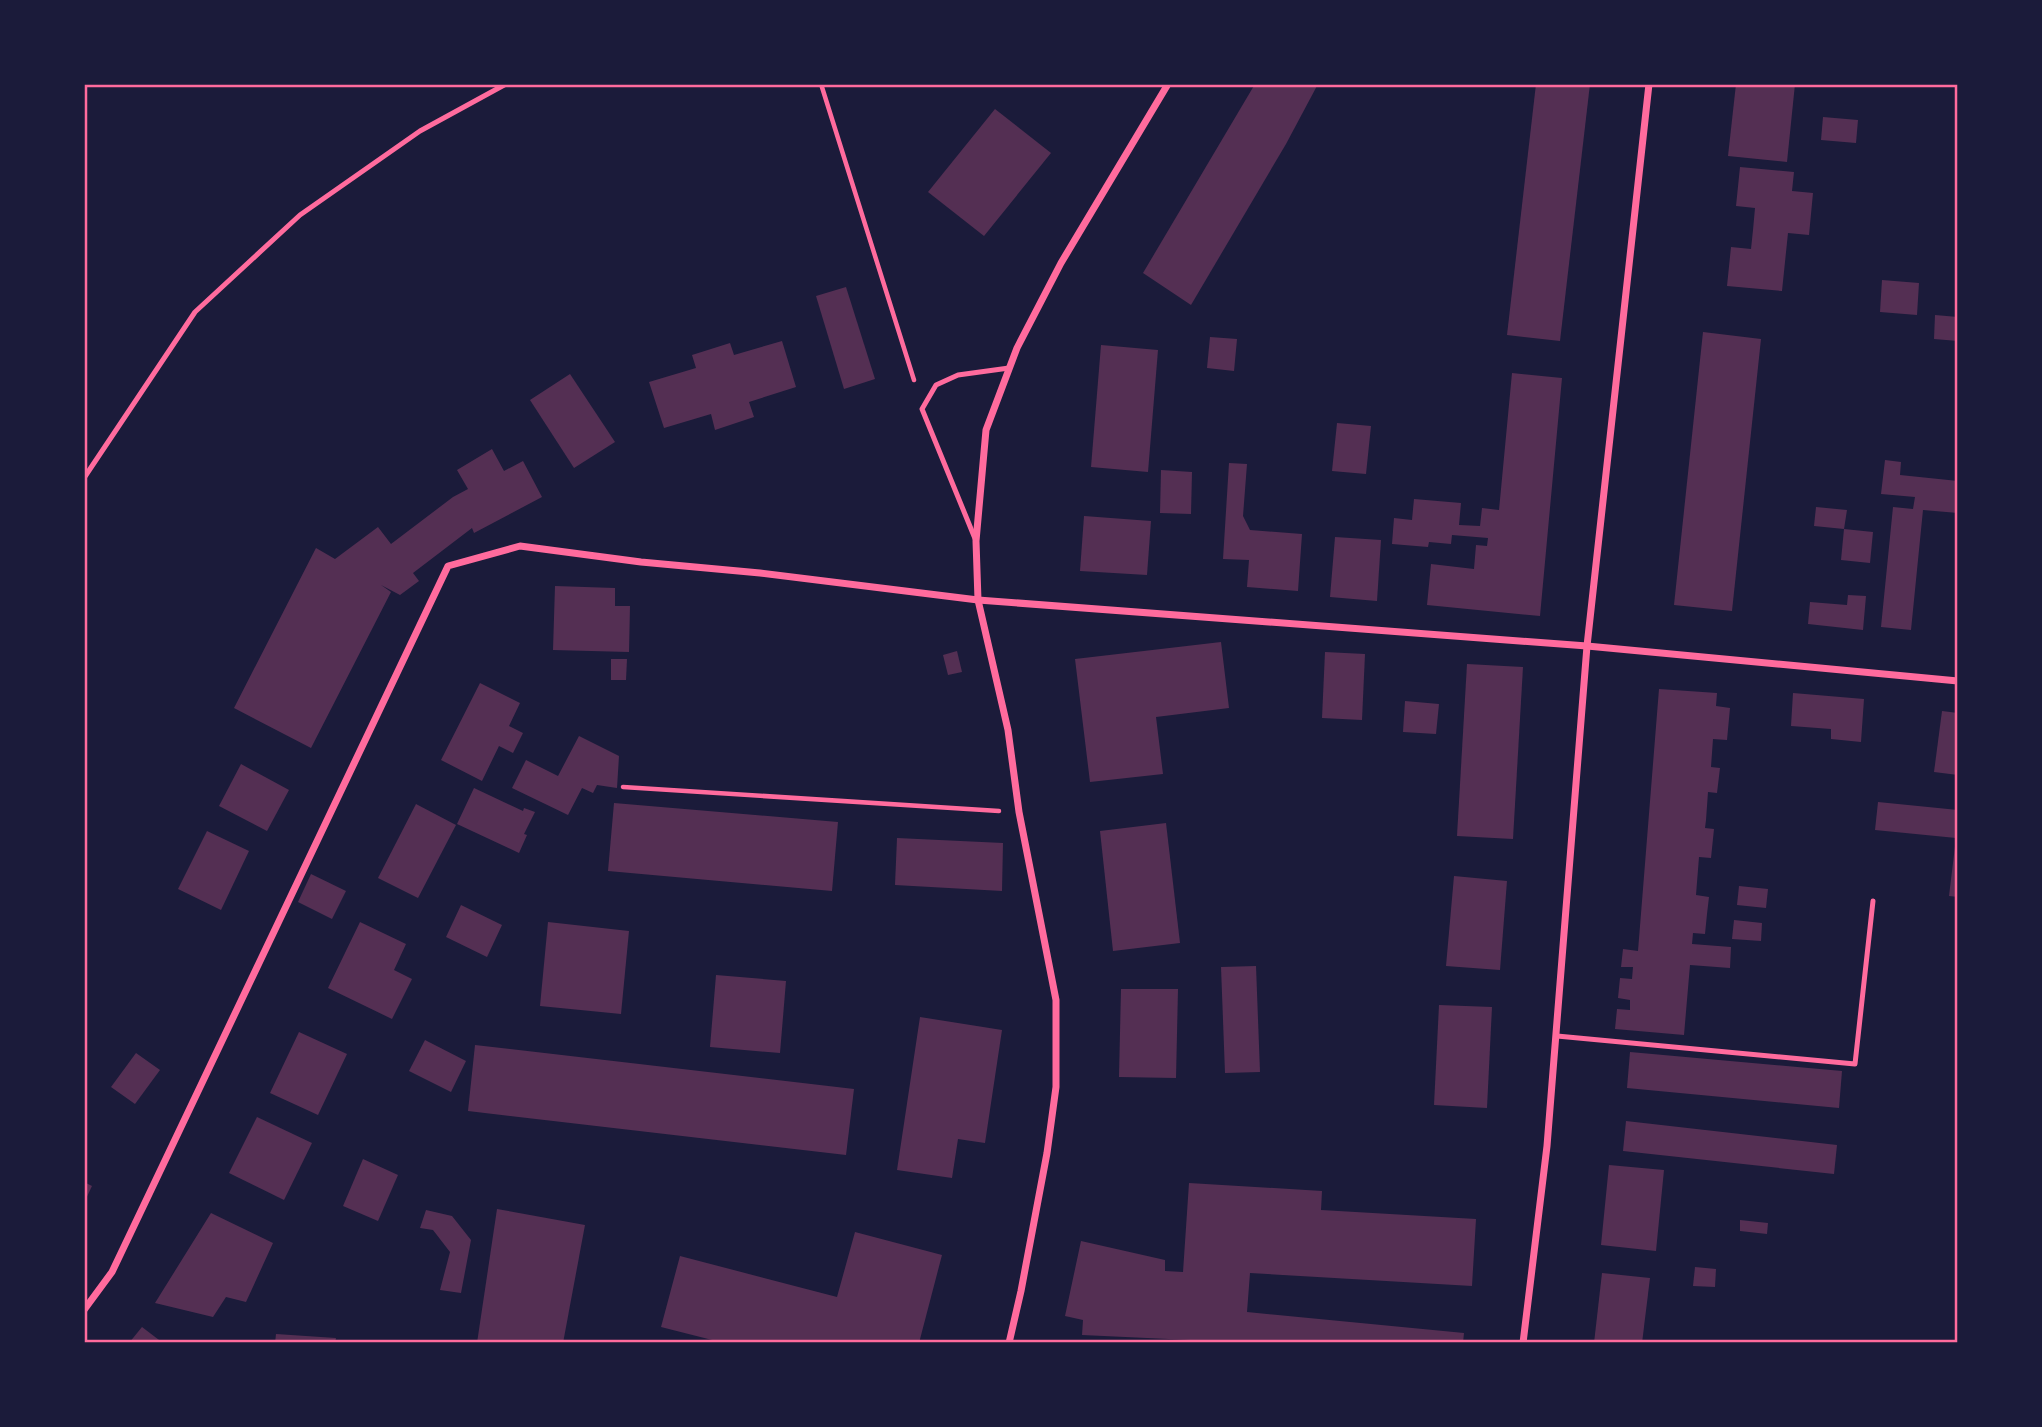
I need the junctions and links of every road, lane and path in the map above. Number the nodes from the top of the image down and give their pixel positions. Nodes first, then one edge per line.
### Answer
1 (506, 84) edge
2 (821, 84) edge
3 (1168, 84) edge
4 (1649, 84) edge
5 (1009, 368) junction
6 (922, 409) junction
7 (84, 478) edge
8 (976, 541) junction
9 (978, 600) junction
10 (1587, 646) junction
11 (1958, 681) edge
12 (623, 787) dead end
13 (1019, 812) junction
14 (1873, 901) dead end
15 (1557, 1036) junction
16 (84, 1310) edge
17 (1009, 1343) edge
18 (1522, 1343) edge

1 - 7 lane
2 - 6 path
3 - 5 street
4 - 10 street
5 - 6 lane
5 - 8 street
6 - 8 lane
8 - 9 street
9 - 10 street
9 - 13 street
9 - 16 street
10 - 11 street
10 - 15 street
12 - 13 path
13 - 17 street
14 - 15 lane
15 - 18 street

